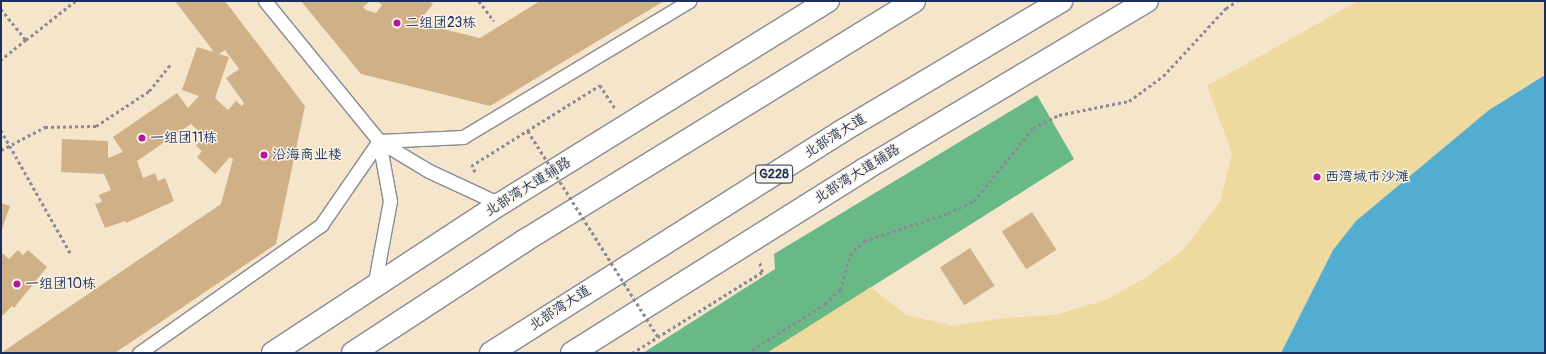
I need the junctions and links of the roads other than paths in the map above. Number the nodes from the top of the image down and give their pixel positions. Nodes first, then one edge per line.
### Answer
1 (265, 1) edge
2 (689, 1) edge
3 (828, 1) edge
4 (914, 1) edge
5 (1061, 1) edge
6 (1146, 1) edge
7 (379, 141) junction
8 (500, 204) junction
9 (374, 287) junction
10 (139, 353) edge
11 (273, 353) edge
12 (353, 353) edge
13 (491, 353) edge
14 (572, 353) edge

1 - 7 lane
2 - 7 lane
3 - 8 main road, 北部湾大道辅路
4 - 12 main road
5 - 13 main road, 北部湾大道 / G228
6 - 14 main road, 北部湾大道辅路
7 - 8 lane
7 - 9 lane
7 - 10 lane
8 - 9 main road, 北部湾大道辅路
9 - 11 main road, 北部湾大道辅路

